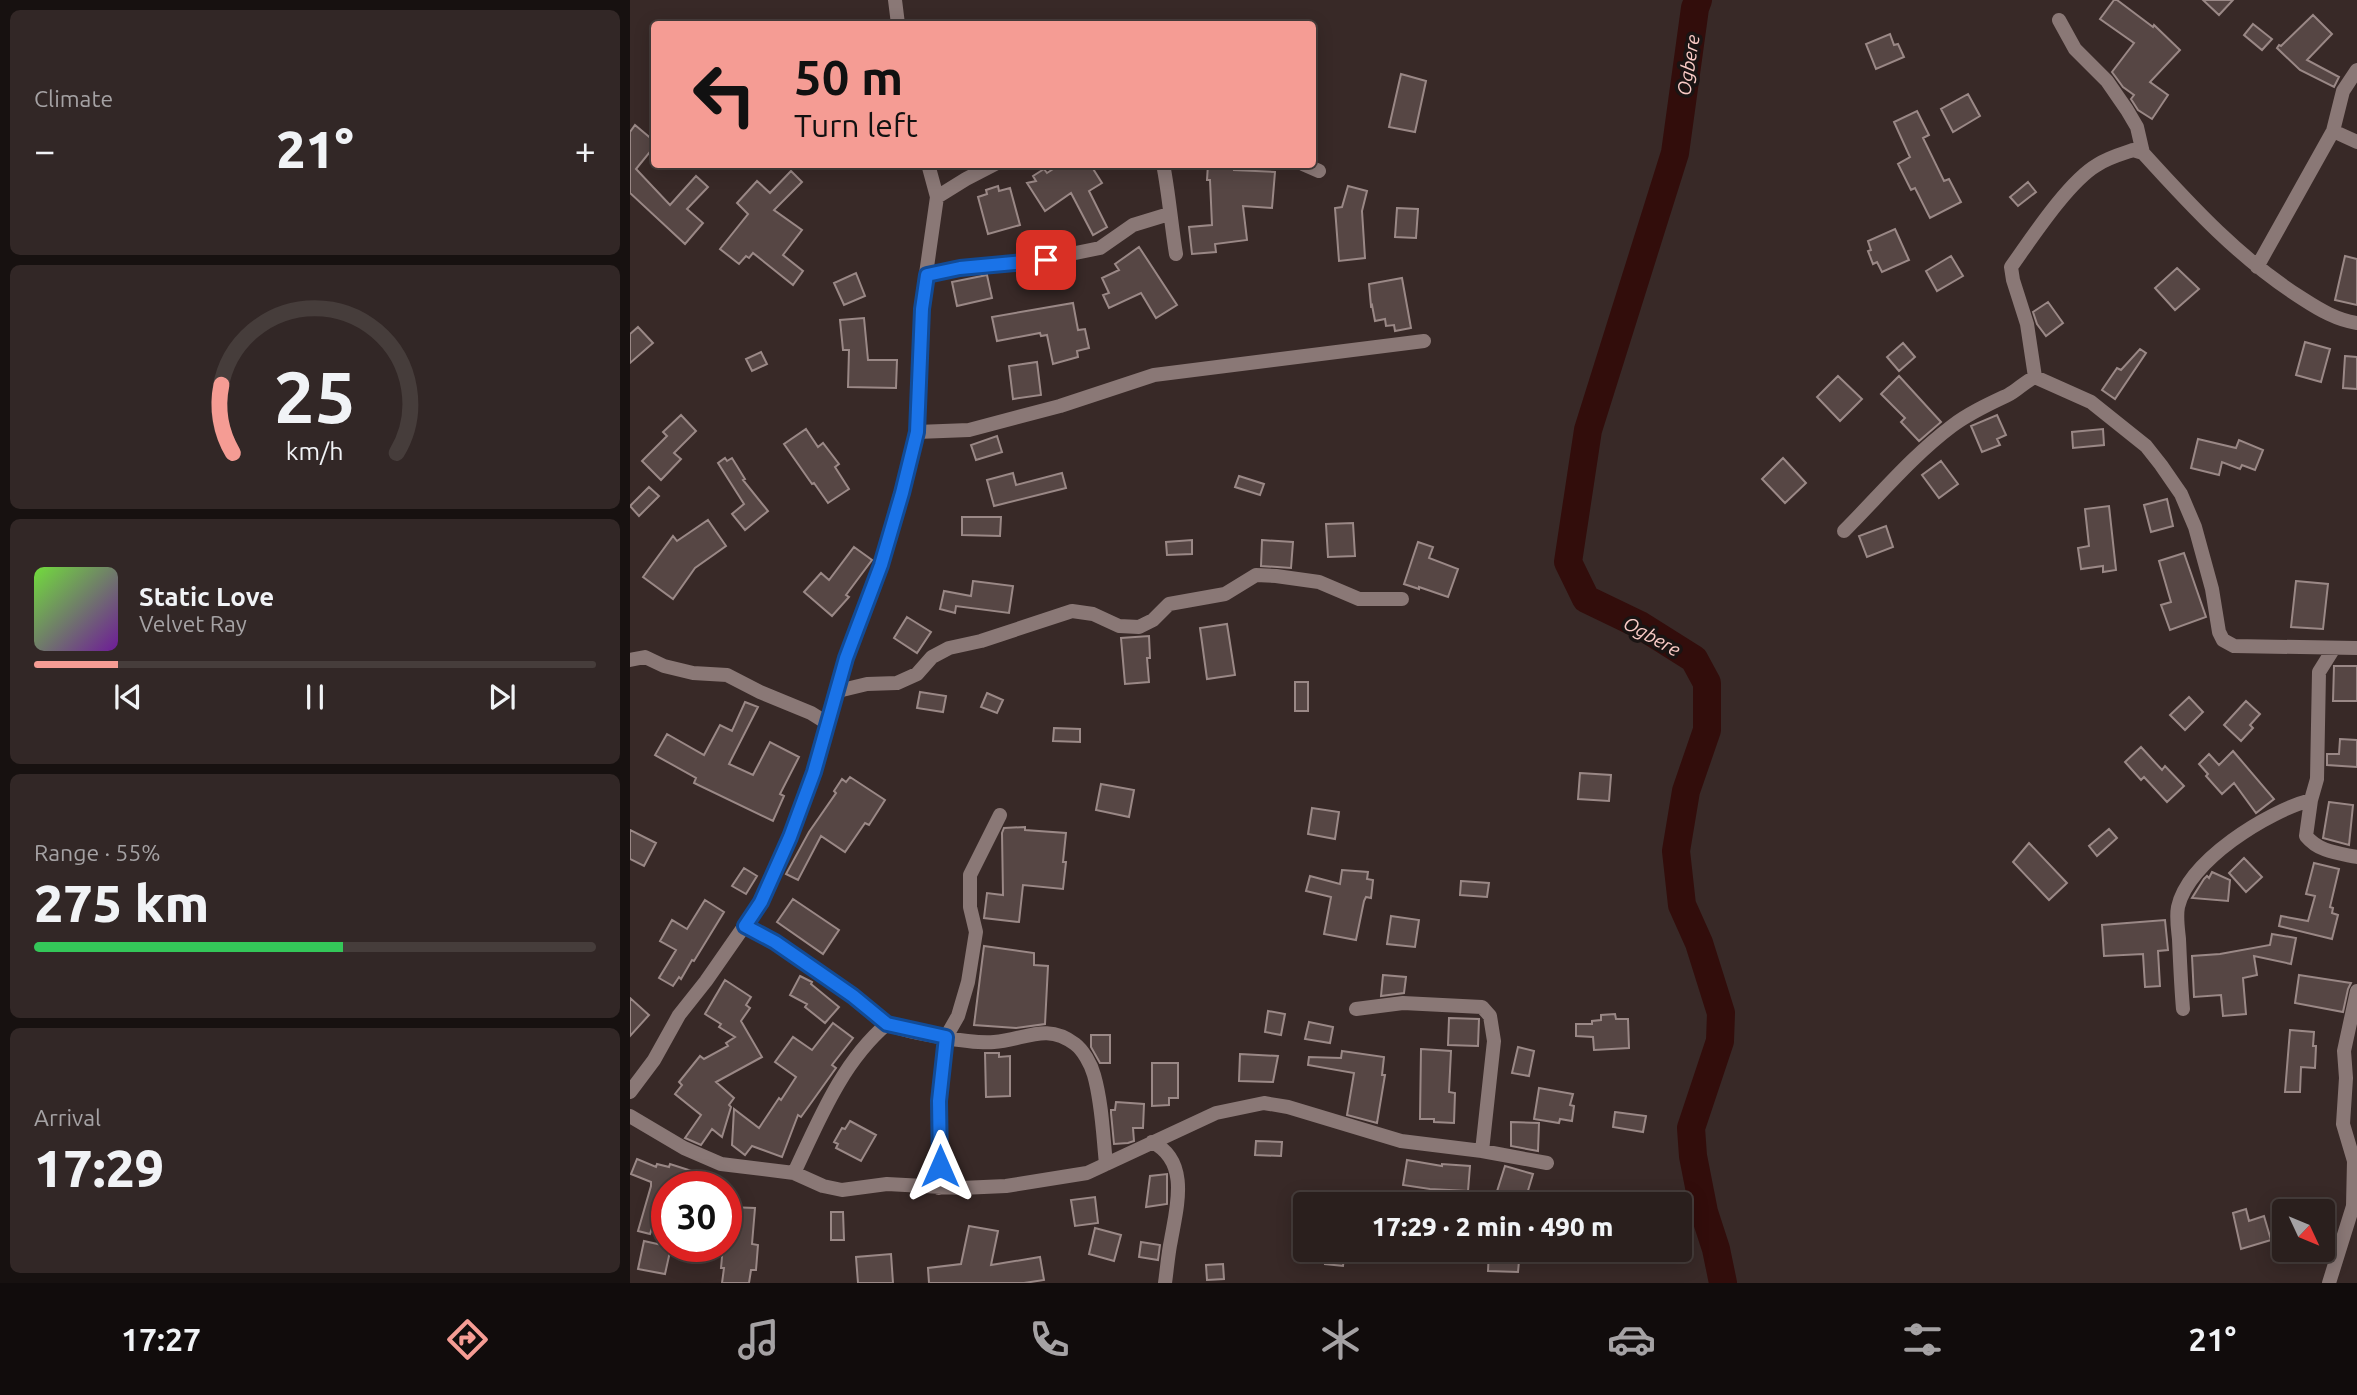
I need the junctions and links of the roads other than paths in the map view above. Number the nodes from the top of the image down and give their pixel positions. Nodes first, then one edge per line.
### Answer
1 (895, 0) edge
2 (2059, 20) dead end
3 (898, 21) edge
4 (2357, 70) edge
5 (2333, 131) junction
6 (2357, 142) edge
7 (2143, 153) junction
8 (929, 168) edge
9 (987, 168) edge
10 (1164, 168) edge
11 (1312, 168) edge
12 (1319, 171) dead end
13 (937, 197) junction
14 (1169, 214) junction
15 (1176, 254) dead end
16 (2258, 267) junction
17 (927, 275) junction
18 (2357, 323) edge
19 (1424, 341) dead end
20 (2035, 377) junction
21 (917, 432) junction
22 (1844, 531) dead end
23 (1402, 599) dead end
24 (2334, 648) junction
25 (2357, 648) edge
26 (630, 660) edge
27 (838, 691) junction
28 (827, 723) junction
29 (2311, 800) junction
30 (1000, 815) dead end
31 (2357, 857) edge
32 (745, 926) junction
33 (2357, 991) edge
34 (1356, 1009) dead end
35 (2183, 1009) dead end
36 (887, 1024) junction
37 (946, 1037) junction
38 (630, 1092) edge
39 (630, 1116) edge
40 (1152, 1142) junction
41 (1482, 1152) junction
42 (1548, 1163) dead end
43 (1106, 1164) junction
44 (793, 1172) junction
45 (939, 1188) junction
46 (1166, 1283) edge
47 (2329, 1283) edge

1 - 3 street
2 - 7 street
4 - 5 street
5 - 6 street
5 - 16 street
7 - 16 street
7 - 20 street
8 - 13 street
9 - 13 street
10 - 14 street
11 - 12 street
13 - 17 street
14 - 15 street
14 - 17 street
16 - 18 street
17 - 21 street
19 - 21 street
20 - 22 street
20 - 24 street
21 - 27 street
23 - 27 street
24 - 25 street
24 - 29 street
26 - 28 street
27 - 28 street
28 - 32 street
29 - 31 street
29 - 35 street
30 - 37 street
32 - 36 street
32 - 38 street
33 - 47 street
34 - 41 street
36 - 37 street
36 - 44 street
37 - 43 street
37 - 45 street
39 - 44 street
40 - 41 street
40 - 43 street
40 - 46 street
41 - 42 street
43 - 45 street
44 - 45 street

